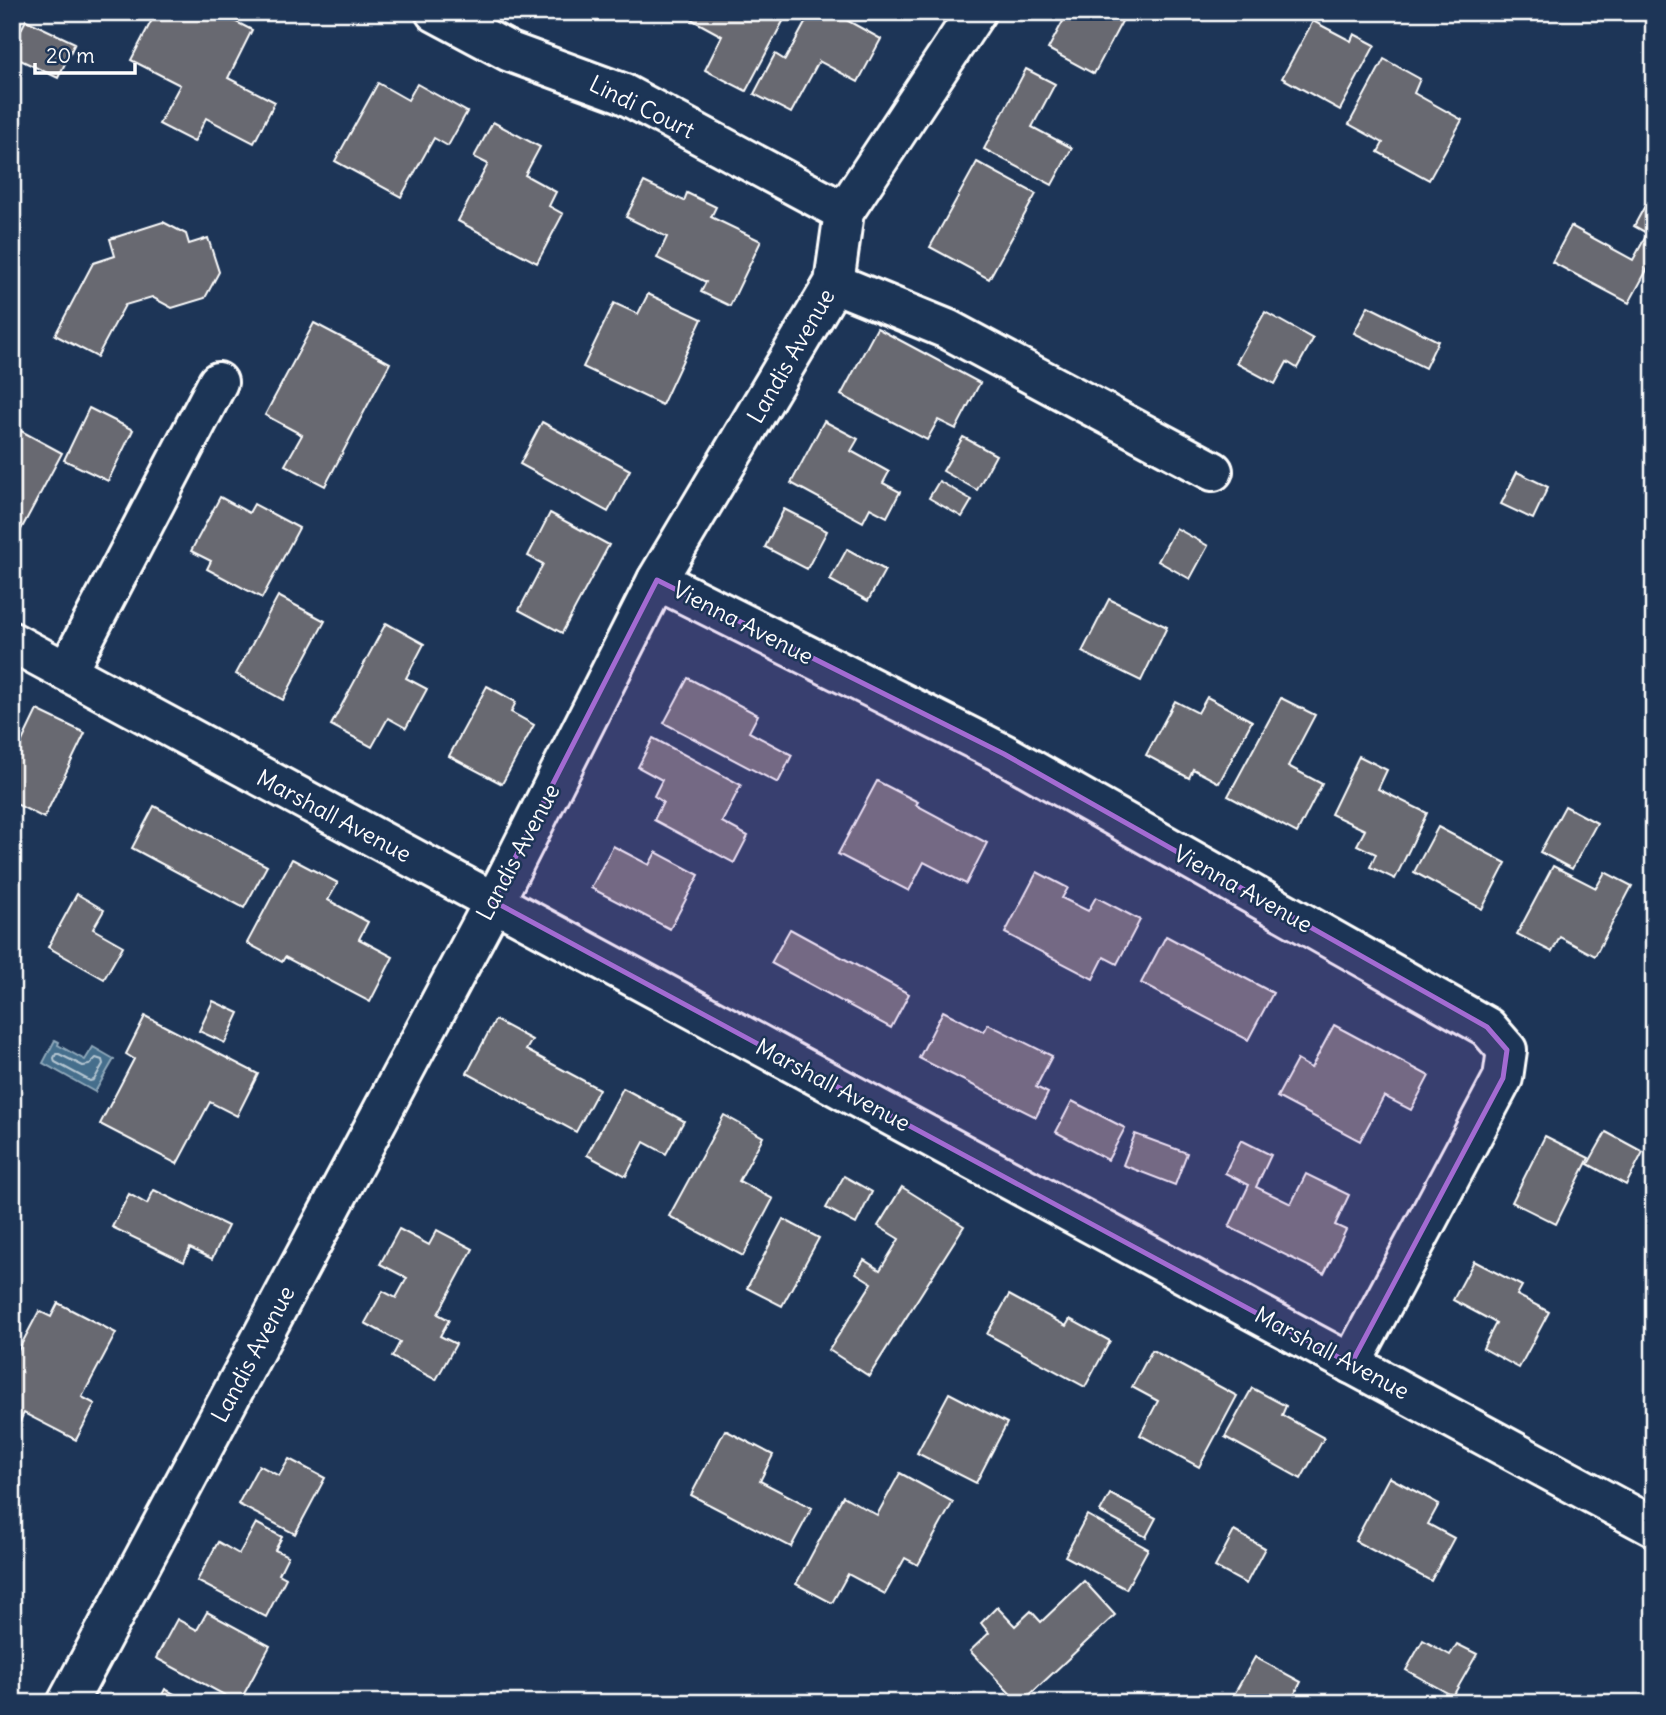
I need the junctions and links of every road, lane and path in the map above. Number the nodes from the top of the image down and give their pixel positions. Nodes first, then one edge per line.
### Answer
1 (435, 12) edge
2 (976, 12) edge
3 (844, 212) junction
4 (834, 284) junction
5 (218, 382) dead end
6 (1213, 471) dead end
7 (657, 580) junction
8 (12, 642) edge
9 (67, 671) junction
10 (493, 901) junction
11 (1351, 1364) junction
12 (1654, 1527) edge
13 (67, 1703) edge

1 - 3 street, Lindi Court
2 - 3 street, Landis Avenue
3 - 4 street, Landis Avenue
4 - 6 street
4 - 7 street, Landis Avenue
5 - 9 street
7 - 10 street, Landis Avenue
7 - 11 street, Vienna Avenue
8 - 9 street, Marshall Avenue
9 - 10 street, Marshall Avenue
10 - 11 street, Marshall Avenue
10 - 13 street, Landis Avenue
11 - 12 street, Marshall Avenue

